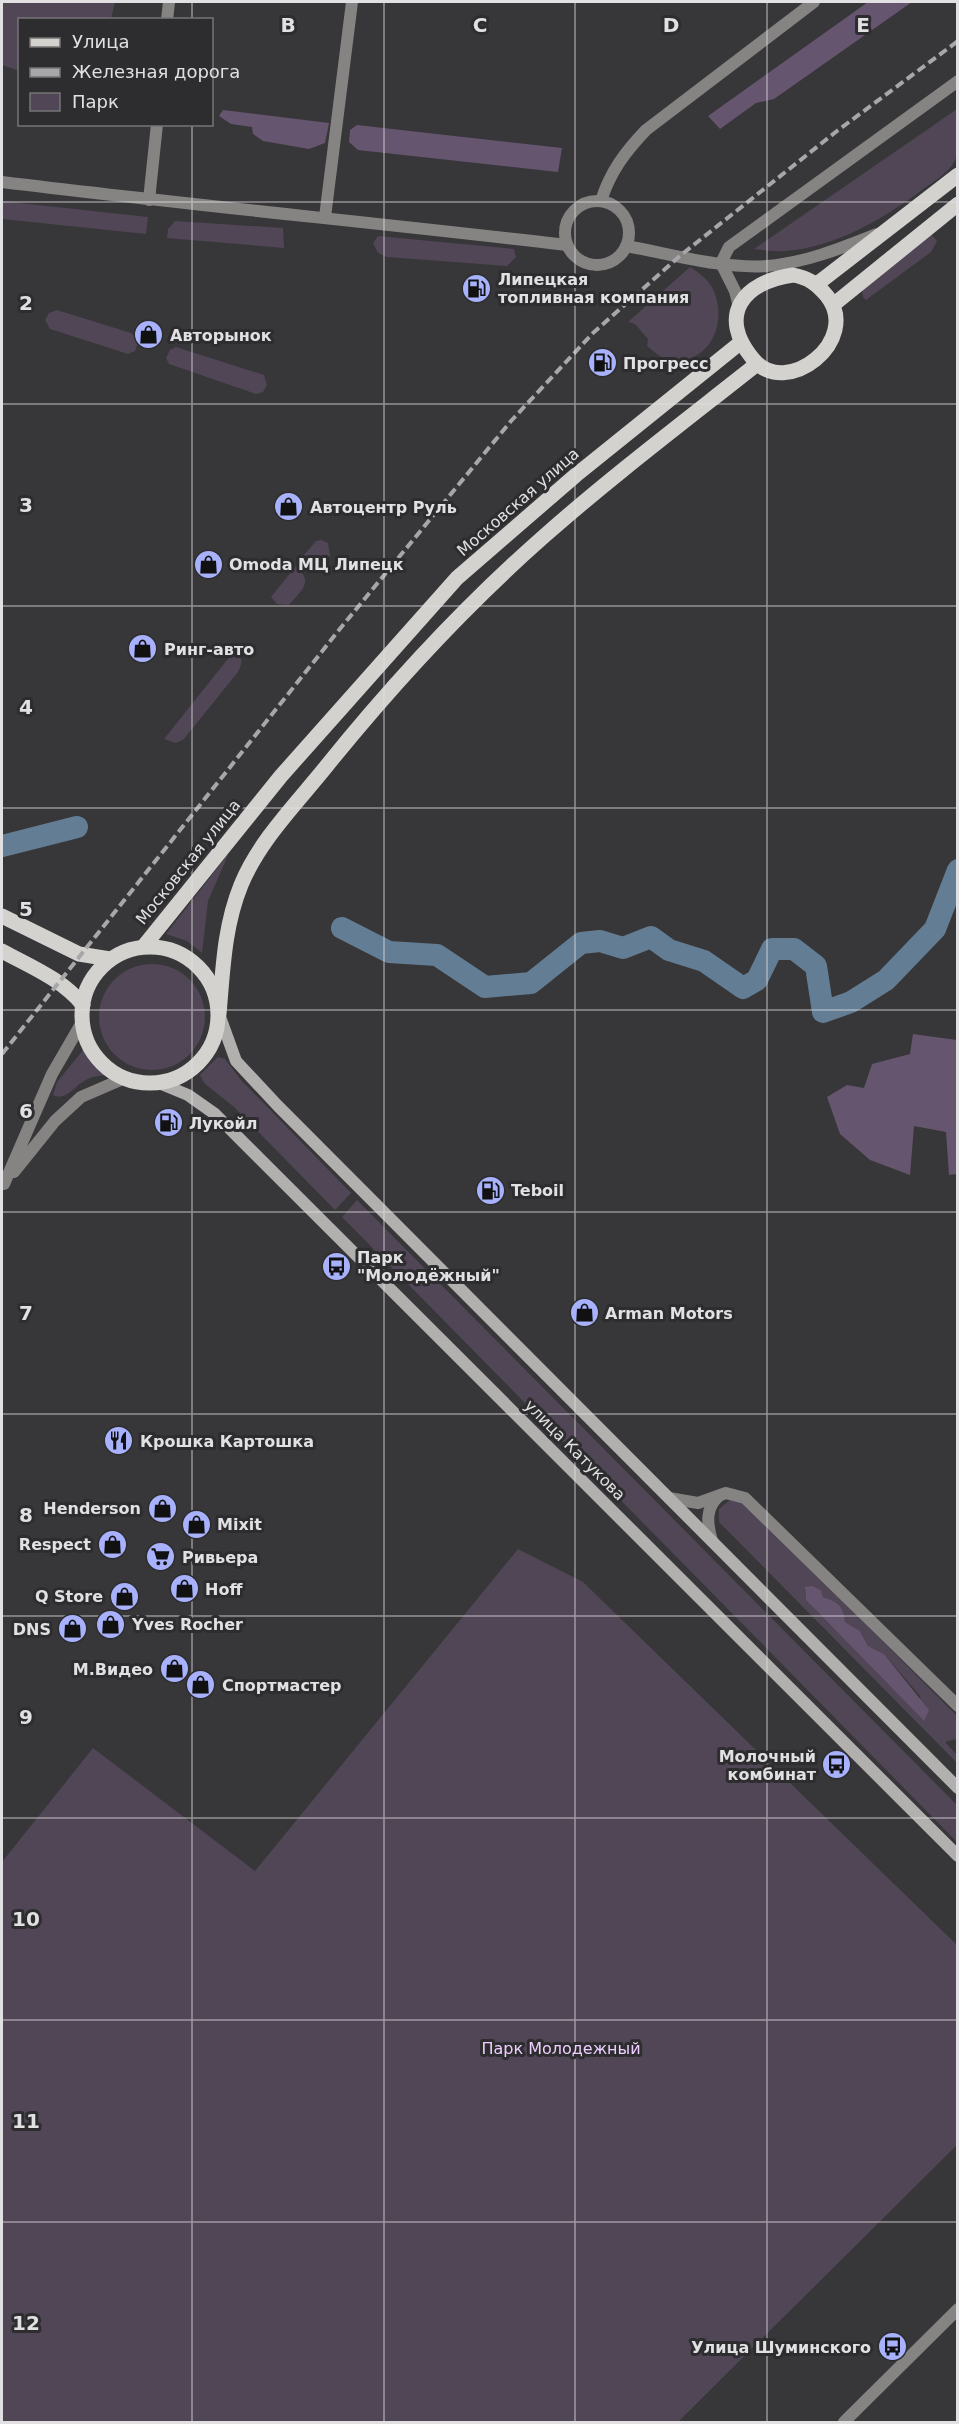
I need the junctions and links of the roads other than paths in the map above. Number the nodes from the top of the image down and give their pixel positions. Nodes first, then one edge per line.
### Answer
1 (169, 2) edge
2 (352, 2) edge
3 (814, 2) edge
4 (167, 18) edge
5 (957, 81) edge
6 (157, 126) edge
7 (957, 175) edge
8 (2, 182) edge
9 (149, 200) junction
10 (602, 201) junction
11 (957, 204) edge
12 (325, 217) junction
13 (892, 227) junction
14 (567, 245) junction
15 (626, 246) junction
16 (721, 263) junction
17 (767, 266) junction
18 (793, 275) junction
19 (817, 284) junction
20 (833, 305) junction
21 (739, 307) junction
22 (740, 343) junction
23 (757, 364) junction
24 (2, 916) edge
25 (144, 946) junction
26 (2, 951) edge
27 (110, 959) junction
28 (83, 1005) junction
29 (219, 1014) junction
30 (81, 1024) junction
31 (124, 1078) junction
32 (159, 1083) junction
33 (3, 1186) edge
34 (726, 1493) junction
35 (669, 1498) junction
36 (711, 1541) junction
37 (957, 1707) edge
38 (957, 1788) edge
39 (957, 1856) edge
40 (957, 2309) edge
41 (851, 2420) edge

1 - 4 street
2 - 12 street
3 - 10 street
5 - 16 street
6 - 9 street
7 - 13 main road
8 - 9 street
9 - 12 street
10 - 14 street
10 - 15 street
11 - 20 main road
12 - 14 street
13 - 17 street
13 - 19 main road
14 - 15 street
15 - 16 street
16 - 17 street
16 - 21 street
17 - 18 street
18 - 19 main road
18 - 21 main road
19 - 20 main road
20 - 23 main road
21 - 22 main road
22 - 23 main road
22 - 25 main road, Московская улица
23 - 29 main road
24 - 27 main road
25 - 27 main road
25 - 29 main road
26 - 28 main road
27 - 28 main road
28 - 30 main road
29 - 32 main road
29 - 35 main road, улица Катукова
30 - 31 main road
30 - 33 street
31 - 32 main road
31 - 33 street
32 - 39 main road, улица Катукова
34 - 35 street
34 - 36 street
34 - 37 street
35 - 36 main road, улица Катукова
36 - 38 main road, улица Катукова
40 - 41 street

